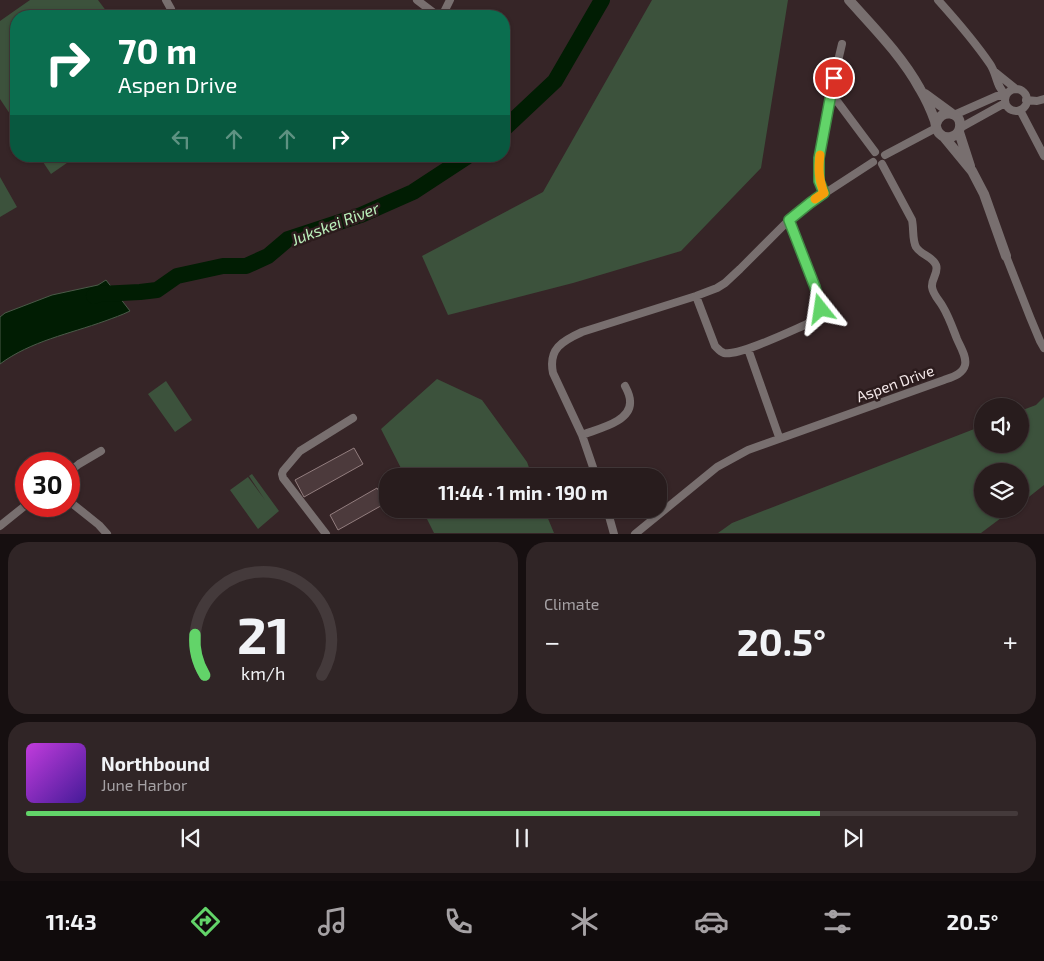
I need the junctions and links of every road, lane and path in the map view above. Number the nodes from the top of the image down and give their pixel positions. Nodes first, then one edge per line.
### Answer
1 (166, 0) edge
2 (417, 0) edge
3 (849, 0) edge
4 (938, 0) edge
5 (171, 9) dead end
6 (430, 10) edge
7 (842, 44) dead end
8 (995, 72) junction
9 (1016, 89) junction
10 (921, 90) junction
11 (831, 93) junction
12 (1006, 98) junction
13 (1044, 99) edge
14 (1026, 100) junction
15 (1020, 110) junction
16 (952, 114) junction
17 (936, 126) junction
18 (959, 130) junction
19 (944, 137) junction
20 (875, 152) junction
21 (885, 155) junction
22 (1044, 156) edge
23 (873, 162) junction
24 (882, 164) junction
25 (972, 171) junction
26 (824, 193) junction
27 (789, 220) junction
28 (1006, 256) joint
29 (696, 296) junction
30 (1044, 348) edge
31 (748, 349) junction
32 (624, 386) dead end
33 (353, 418) dead end
34 (582, 435) junction
35 (779, 438) junction
36 (101, 451) dead end
37 (80, 463) edge
38 (593, 468) edge
39 (80, 509) edge
40 (15, 514) edge
41 (610, 518) edge
42 (0, 526) edge
43 (107, 534) edge
44 (326, 534) edge
45 (614, 534) edge
46 (635, 534) edge

1 - 5 street
2 - 6 street
3 - 10 street
4 - 8 street
7 - 11 street
8 - 9 street
8 - 12 street
9 - 12 street
9 - 14 street
10 - 16 street
10 - 17 street
11 - 20 street
11 - 26 street
12 - 15 street
12 - 16 street
12 - 18 street
13 - 14 street
14 - 15 street
15 - 22 street
16 - 17 street
16 - 18 street
17 - 19 street
17 - 21 street
18 - 19 street
18 - 25 street
19 - 25 street
20 - 21 street
20 - 23 street
21 - 24 street
23 - 24 street
23 - 26 street
24 - 35 street, Aspen Drive
25 - 28 street
26 - 27 street
27 - 29 street
27 - 31 street
28 - 30 street
29 - 31 street
29 - 34 street
31 - 35 street
32 - 34 street
33 - 44 street
34 - 38 street
35 - 46 street, Aspen Drive
36 - 37 street
39 - 43 street
40 - 42 street
41 - 45 street

